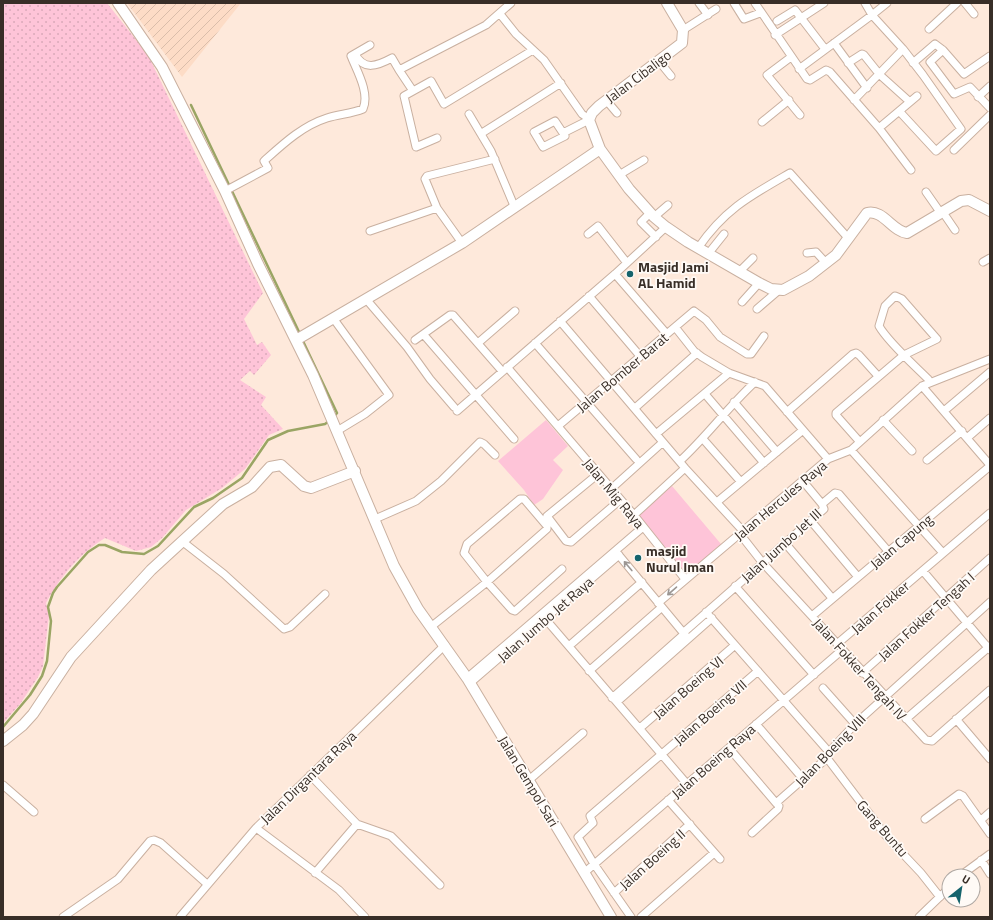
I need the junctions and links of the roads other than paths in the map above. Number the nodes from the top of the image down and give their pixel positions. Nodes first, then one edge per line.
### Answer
1 (118, 3) edge
2 (511, 3) edge
3 (667, 3) edge
4 (700, 3) edge
5 (734, 3) edge
6 (755, 3) edge
7 (824, 3) edge
8 (865, 3) edge
9 (888, 3) edge
10 (956, 3) edge
11 (965, 3) edge
12 (813, 6) edge
13 (716, 10) dead end
14 (500, 14) junction
15 (760, 14) junction
16 (974, 14) dead end
17 (708, 15) junction
18 (872, 15) junction
19 (801, 18) junction
20 (777, 20) dead end
21 (929, 29) dead end
22 (683, 30) junction
23 (775, 35) junction
24 (834, 43) junction
25 (370, 45) dead end
26 (825, 49) junction
27 (903, 49) junction
28 (533, 50) junction
29 (943, 50) junction
30 (355, 54) junction
31 (990, 56) edge
32 (791, 58) junction
33 (658, 60) junction
34 (848, 63) junction
35 (913, 63) junction
36 (799, 69) junction
37 (399, 70) junction
38 (880, 75) junction
39 (671, 76) dead end
40 (562, 83) junction
41 (990, 86) edge
42 (867, 88) junction
43 (413, 91) junction
44 (918, 96) dead end
45 (978, 97) junction
46 (606, 100) junction
47 (789, 100) junction
48 (854, 100) junction
49 (910, 102) junction
50 (990, 108) edge
51 (899, 111) junction
52 (617, 113) dead end
53 (469, 114) dead end
54 (800, 115) dead end
55 (990, 116) edge
56 (589, 119) junction
57 (762, 122) dead end
58 (879, 128) junction
59 (482, 133) junction
60 (563, 134) dead end
61 (437, 138) dead end
62 (600, 150) junction
63 (954, 150) dead end
64 (495, 159) junction
65 (644, 160) dead end
66 (911, 170) dead end
67 (619, 175) junction
68 (229, 189) junction
69 (926, 192) dead end
70 (668, 204) dead end
71 (437, 208) junction
72 (515, 208) junction
73 (990, 211) edge
74 (943, 214) junction
75 (652, 215) junction
76 (666, 227) junction
77 (955, 230) dead end
78 (370, 231) dead end
79 (588, 234) dead end
80 (724, 234) dead end
81 (656, 237) junction
82 (849, 239) junction
83 (462, 243) junction
84 (698, 248) junction
85 (807, 253) dead end
86 (708, 254) junction
87 (753, 258) dead end
88 (990, 258) edge
89 (983, 262) dead end
90 (627, 263) junction
91 (826, 263) junction
92 (739, 272) junction
93 (615, 274) junction
94 (759, 283) junction
95 (779, 290) junction
96 (589, 296) junction
97 (366, 299) junction
98 (742, 302) dead end
99 (757, 309) dead end
100 (515, 311) dead end
101 (334, 318) junction
102 (560, 321) junction
103 (675, 327) junction
104 (666, 333) junction
105 (424, 335) junction
106 (764, 336) dead end
107 (300, 337) junction
108 (415, 340) dead end
109 (478, 343) junction
110 (535, 343) junction
111 (697, 353) junction
112 (904, 354) junction
113 (640, 356) junction
114 (990, 359) edge
115 (505, 369) junction
116 (990, 372) edge
117 (729, 373) junction
118 (878, 376) junction
119 (612, 381) junction
120 (755, 382) junction
121 (930, 382) junction
122 (922, 386) junction
123 (476, 394) junction
124 (705, 394) junction
125 (734, 402) junction
126 (586, 403) junction
127 (635, 408) junction
128 (944, 411) junction
129 (787, 412) junction
130 (723, 415) junction
131 (990, 418) edge
132 (883, 420) junction
133 (558, 426) junction
134 (336, 428) junction
135 (803, 430) junction
136 (962, 431) junction
137 (656, 434) junction
138 (967, 438) junction
139 (514, 439) dead end
140 (703, 439) junction
141 (859, 441) junction
142 (663, 442) junction
143 (851, 450) junction
144 (912, 451) dead end
145 (777, 452) junction
146 (495, 455) dead end
147 (636, 459) dead end
148 (828, 459) junction
149 (927, 460) dead end
150 (680, 461) junction
151 (764, 463) junction
152 (990, 466) edge
153 (685, 468) junction
154 (355, 471) junction
155 (598, 474) junction
156 (802, 480) junction
157 (741, 482) junction
158 (611, 489) junction
159 (620, 500) junction
160 (717, 502) junction
161 (822, 504) junction
162 (990, 513) edge
163 (634, 515) junction
164 (375, 519) junction
165 (811, 521) junction
166 (919, 525) junction
167 (643, 527) junction
168 (742, 532) junction
169 (183, 542) junction
170 (785, 543) junction
171 (888, 551) junction
172 (617, 553) junction
173 (943, 554) junction
174 (990, 558) edge
175 (762, 562) junction
176 (562, 569) dead end
177 (923, 571) junction
178 (858, 577) junction
179 (685, 580) junction
180 (487, 582) junction
181 (642, 582) junction
182 (734, 587) junction
183 (325, 594) dead end
184 (832, 598) junction
185 (946, 598) junction
186 (990, 602) edge
187 (660, 605) junction
188 (706, 612) junction
189 (812, 616) junction
190 (544, 617) junction
191 (712, 618) junction
192 (967, 622) junction
193 (432, 626) junction
194 (685, 635) junction
195 (445, 645) junction
196 (735, 645) junction
197 (569, 646) junction
198 (840, 647) junction
199 (989, 648) edge
200 (589, 671) junction
201 (758, 671) junction
202 (862, 673) junction
203 (812, 676) junction
204 (469, 680) junction
205 (823, 688) dead end
206 (990, 690) edge
207 (885, 697) junction
208 (615, 700) junction
209 (783, 701) junction
210 (906, 719) junction
211 (956, 719) junction
212 (756, 724) junction
213 (855, 724) junction
214 (640, 728) junction
215 (583, 733) dead end
216 (3, 741) edge
217 (729, 748) junction
218 (661, 754) junction
219 (828, 755) junction
220 (990, 759) edge
221 (310, 775) junction
222 (529, 780) junction
223 (804, 780) junction
224 (687, 784) junction
225 (3, 785) edge
226 (668, 800) junction
227 (776, 803) junction
228 (34, 812) dead end
229 (990, 812) edge
230 (925, 819) dead end
231 (980, 820) junction
232 (357, 824) junction
233 (690, 824) junction
234 (256, 828) junction
235 (752, 834) dead end
236 (990, 834) edge
237 (714, 853) junction
238 (990, 854) edge
239 (720, 860) dead end
240 (981, 860) junction
241 (589, 868) junction
242 (970, 868) edge
243 (316, 873) junction
244 (990, 874) edge
245 (207, 884) junction
246 (440, 885) dead end
247 (614, 893) junction
248 (940, 897) joint
249 (63, 917) edge
250 (180, 917) edge
251 (365, 917) edge
252 (611, 917) edge
253 (631, 917) edge
254 (641, 917) edge
255 (918, 917) edge

1 - 68 street, Jalan Gempol Sari
2 - 14 street
3 - 22 street
4 - 17 street
5 - 15 street
6 - 15 street
7 - 12 street
8 - 18 street
9 - 18 street
10 - 21 street
11 - 16 street
12 - 19 street
13 - 17 street
14 - 28 street
14 - 37 street
15 - 23 street
17 - 22 street
18 - 24 street
18 - 27 street
19 - 20 street
19 - 23 street
19 - 26 street
22 - 33 street, Jalan Cibaligo
23 - 32 street
24 - 26 street
24 - 34 street
25 - 30 street
26 - 36 street
27 - 35 street
27 - 38 street
28 - 40 street
28 - 43 street
29 - 31 street
29 - 35 street
29 - 45 street
30 - 37 street
30 - 68 street
32 - 36 street
32 - 47 street
33 - 39 street
33 - 46 street, Jalan Cibaligo
34 - 38 street
34 - 42 street
35 - 51 street
36 - 48 street
37 - 43 street
38 - 42 street
38 - 49 street
40 - 56 street
40 - 59 street
41 - 45 street
42 - 48 street
43 - 61 street
44 - 49 street
45 - 50 street
46 - 52 street
46 - 56 street, Jalan Cibaligo
47 - 54 street
47 - 57 street
48 - 58 street
49 - 51 street
51 - 58 street
53 - 59 street
55 - 63 street
56 - 60 street
56 - 62 street
58 - 66 street
59 - 64 street
62 - 67 street
62 - 72 street
64 - 71 street
64 - 72 street
65 - 67 street
67 - 75 street
68 - 107 street, Jalan Gempol Sari
69 - 74 street
70 - 75 street
71 - 78 street
71 - 83 street
72 - 83 street
73 - 74 street
74 - 77 street
74 - 82 street
75 - 76 street
75 - 81 street
76 - 81 street
76 - 84 street
79 - 90 street
80 - 86 street
81 - 90 street
82 - 84 street
82 - 91 street
83 - 97 street
84 - 86 street
85 - 91 street
86 - 92 street
87 - 92 street
88 - 89 street
90 - 93 street
91 - 95 street
92 - 94 street
93 - 96 street
93 - 104 street
94 - 95 street
94 - 98 street
95 - 99 street
96 - 102 street
96 - 113 street
97 - 101 street
97 - 123 street
100 - 109 street
101 - 107 street
101 - 134 street
102 - 110 street
102 - 119 street, Jalan Fokker Tengah IV
103 - 104 street, Jalan Bomber Barat
103 - 106 street
103 - 111 street, Jalan Bomber Barat
104 - 113 street, Jalan Bomber Barat
105 - 108 street
105 - 109 street, Jalan Mig Raya
105 - 123 street
107 - 134 street, Jalan Gempol Sari
109 - 115 street, Jalan Mig Raya
110 - 115 street
110 - 126 street
111 - 117 street, Jalan Bomber Barat
111 - 127 street
112 - 112 street
112 - 118 street
112 - 121 street
113 - 119 street, Jalan Bomber Barat
114 - 121 street, Jalan Hercules Raya
115 - 123 street
115 - 133 street, Jalan Mig Raya
116 - 128 street
117 - 120 street, Jalan Bomber Barat
117 - 124 street
118 - 129 street
118 - 141 street
119 - 126 street, Jalan Bomber Barat
119 - 127 street, Jalan Fokker Tengah IV
120 - 125 street
120 - 129 street, Jalan Bomber Barat
121 - 122 street, Jalan Hercules Raya
122 - 128 street
122 - 132 street, Jalan Hercules Raya
123 - 139 street
124 - 130 street
124 - 137 street
125 - 130 street
125 - 145 street
126 - 133 street, Jalan Bomber Barat
126 - 147 street
127 - 137 street, Jalan Fokker Tengah IV
128 - 136 street
129 - 135 street, Jalan Bomber Barat
130 - 140 street
130 - 151 street
131 - 138 street
132 - 141 street, Jalan Hercules Raya
132 - 144 street
133 - 155 street, Jalan Mig Raya
134 - 154 street, Jalan Gempol Sari
135 - 145 street
135 - 148 street, Jalan Bomber Barat
136 - 138 street
136 - 149 street
137 - 142 street, Jalan Fokker Tengah IV
138 - 152 street
140 - 150 street
140 - 157 street
141 - 143 street, Jalan Hercules Raya
142 - 150 street, Jalan Fokker Tengah IV
142 - 158 street
143 - 148 street, Jalan Hercules Raya
143 - 166 street
145 - 151 street
146 - 164 street
148 - 156 street, Jalan Hercules Raya
150 - 153 street, Jalan Fokker Tengah IV
151 - 157 street
152 - 166 street, Jalan Capung
153 - 160 street, Jalan Fokker Tengah IV
153 - 163 street
154 - 164 street, Jalan Gempol Sari
154 - 169 street
155 - 158 street, Jalan Mig Raya
155 - 159 street
156 - 161 street
156 - 168 street, Jalan Hercules Raya
157 - 160 street
158 - 159 street, Jalan Mig Raya
159 - 163 street, Jalan Mig Raya
160 - 168 street, Jalan Fokker Tengah IV
161 - 165 street, Jalan Jumbo Jet III
161 - 171 street, Jalan Jumbo Jet III
162 - 173 street, Jalan Fokker
163 - 167 street, Jalan Mig Raya
164 - 193 street, Jalan Gempol Sari
165 - 170 street, Jalan Jumbo Jet III
165 - 178 street
166 - 171 street, Jalan Capung
166 - 173 street
167 - 172 street, Jalan Jumbo Jet Raya
167 - 179 street, Jalan Mig Raya
168 - 175 street, Jalan Fokker Tengah IV
168 - 179 street, Jalan Hercules Raya
169 - 183 street
169 - 216 street
170 - 175 street, Jalan Jumbo Jet III
170 - 184 street
171 - 178 street, Jalan Capung
181 -> 172 street
172 - 190 street, Jalan Jumbo Jet Raya
173 - 177 street, Jalan Fokker
174 - 185 street, Jalan Fokker Tengah I
175 - 182 street, Jalan Jumbo Jet III
175 - 189 street, Jalan Fokker Tengah IV
176 - 180 street
177 - 185 street
177 - 198 street, Jalan Fokker
178 - 184 street, Jalan Capung
179 -> 187 street, Jalan Hercules Raya
180 - 180 street
180 - 193 street
181 - 187 street
181 - 197 street
182 - 188 street, Jalan Jumbo Jet III
182 - 203 street
184 - 189 street, Jalan Capung
185 - 192 street
185 - 202 street, Jalan Fokker Tengah I
186 - 192 street, Jalan Boeing VIII
187 - 194 street
187 - 200 street, Jalan Hercules Raya
188 - 191 street, Gang Buntu
188 - 194 street, Jalan Jumbo Jet III
189 - 198 street, Jalan Fokker Tengah IV
190 - 197 street
190 - 204 street, Jalan Jumbo Jet Raya
191 - 194 street, Jalan Jumbo Jet III
191 - 196 street, Gang Buntu
192 - 199 street
192 - 207 street, Jalan Boeing VIII
193 - 195 street, Jalan Gempol Sari
194 - 208 street, Jalan Jumbo Jet III
195 - 204 street, Jalan Gempol Sari
195 - 221 street, Jalan Dirgantara Raya
196 - 201 street, Gang Buntu
196 - 214 street, Jalan Boeing VI
197 - 200 street
198 - 202 street, Jalan Fokker Tengah IV
198 - 203 street, Jalan Boeing Raya
199 - 210 street
200 - 208 street
201 - 209 street, Gang Buntu
201 - 218 street, Jalan Boeing VII
202 - 207 street, Jalan Fokker Tengah IV
203 - 209 street, Jalan Boeing Raya
204 - 222 street, Jalan Gempol Sari
205 - 213 street
206 - 211 street, Jalan Fokker Tengah IV
207 - 210 street, Jalan Fokker Tengah IV
207 - 213 street, Jalan Boeing VIII
208 - 214 street
209 - 212 street, Jalan Boeing Raya
209 - 219 street, Gang Buntu
210 - 211 street, Jalan Fokker Tengah IV
211 - 220 street
212 - 217 street, Jalan Boeing Raya
212 - 223 street
213 - 219 street, Jalan Boeing VIII
214 - 218 street
215 - 222 street
217 - 224 street, Jalan Boeing Raya
217 - 227 street
218 - 224 street
218 - 241 street, Jalan Boeing VII
219 - 223 street, Jalan Boeing VIII
219 - 248 street, Gang Buntu
221 - 232 street
221 - 234 street, Jalan Dirgantara Raya
222 - 241 street, Jalan Gempol Sari
223 - 227 street, Jalan Boeing VIII
224 - 226 street, Jalan Boeing Raya
225 - 228 street
226 - 233 street
226 - 241 street, Jalan Boeing Raya
227 - 235 street
229 - 231 street
230 - 231 street
231 - 236 street
232 - 243 street
232 - 246 street
233 - 237 street
233 - 247 street, Jalan Boeing II
234 - 243 street
234 - 245 street, Jalan Dirgantara Raya
237 - 239 street
237 - 254 street
238 - 240 street
240 - 242 street
240 - 244 street
241 - 247 street
241 - 252 street, Jalan Gempol Sari
243 - 251 street
245 - 249 street
245 - 250 street, Jalan Dirgantara Raya
247 - 253 street
248 - 255 street

